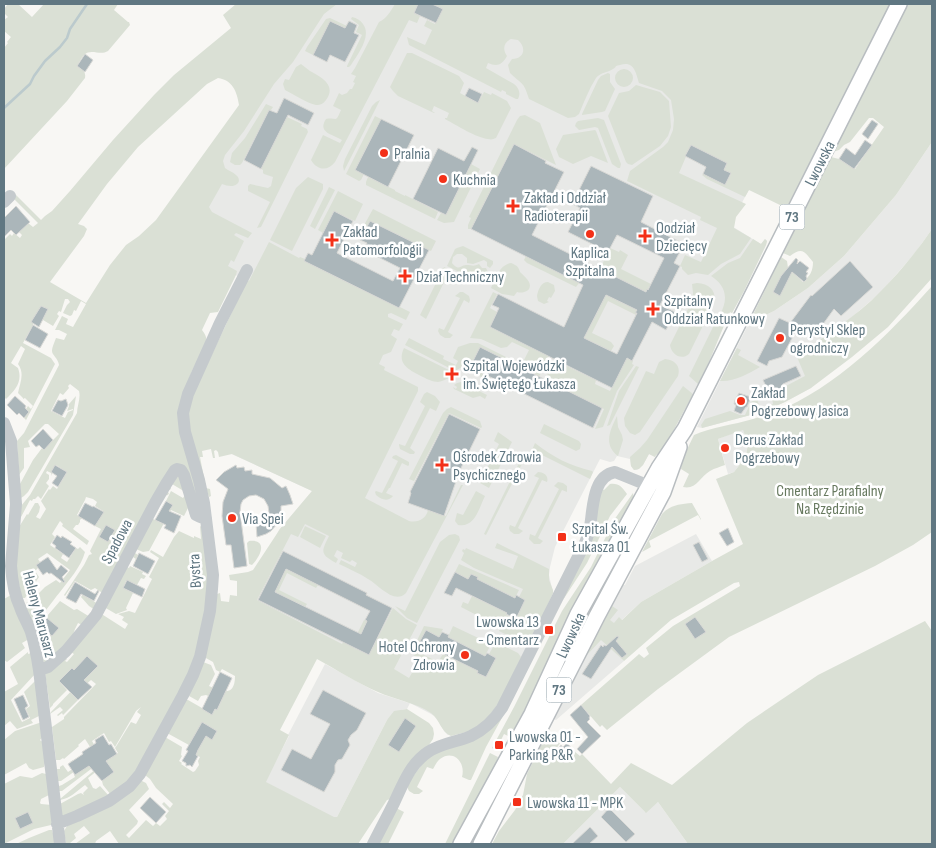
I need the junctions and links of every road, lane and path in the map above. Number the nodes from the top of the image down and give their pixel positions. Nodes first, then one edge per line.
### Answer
1 (899, 4) edge
2 (247, 270) dead end
3 (4, 423) edge
4 (657, 489) junction
5 (206, 518) junction
6 (39, 670) junction
7 (57, 824) junction
8 (60, 844) edge
9 (373, 844) edge
10 (461, 844) edge
11 (481, 844) edge

1 - 4 main road, Lwowska / 73
2 - 5 street, Bystra
3 - 6 street, Heleny Marusarz
4 - 9 street
4 - 10 main road, Lwowska / 73
4 - 11 main road, Lwowska / 73
5 - 6 street, Spadowa
5 - 7 street, Bystra
6 - 7 street, Heleny Marusarz
7 - 8 street, Heleny Marusarz

